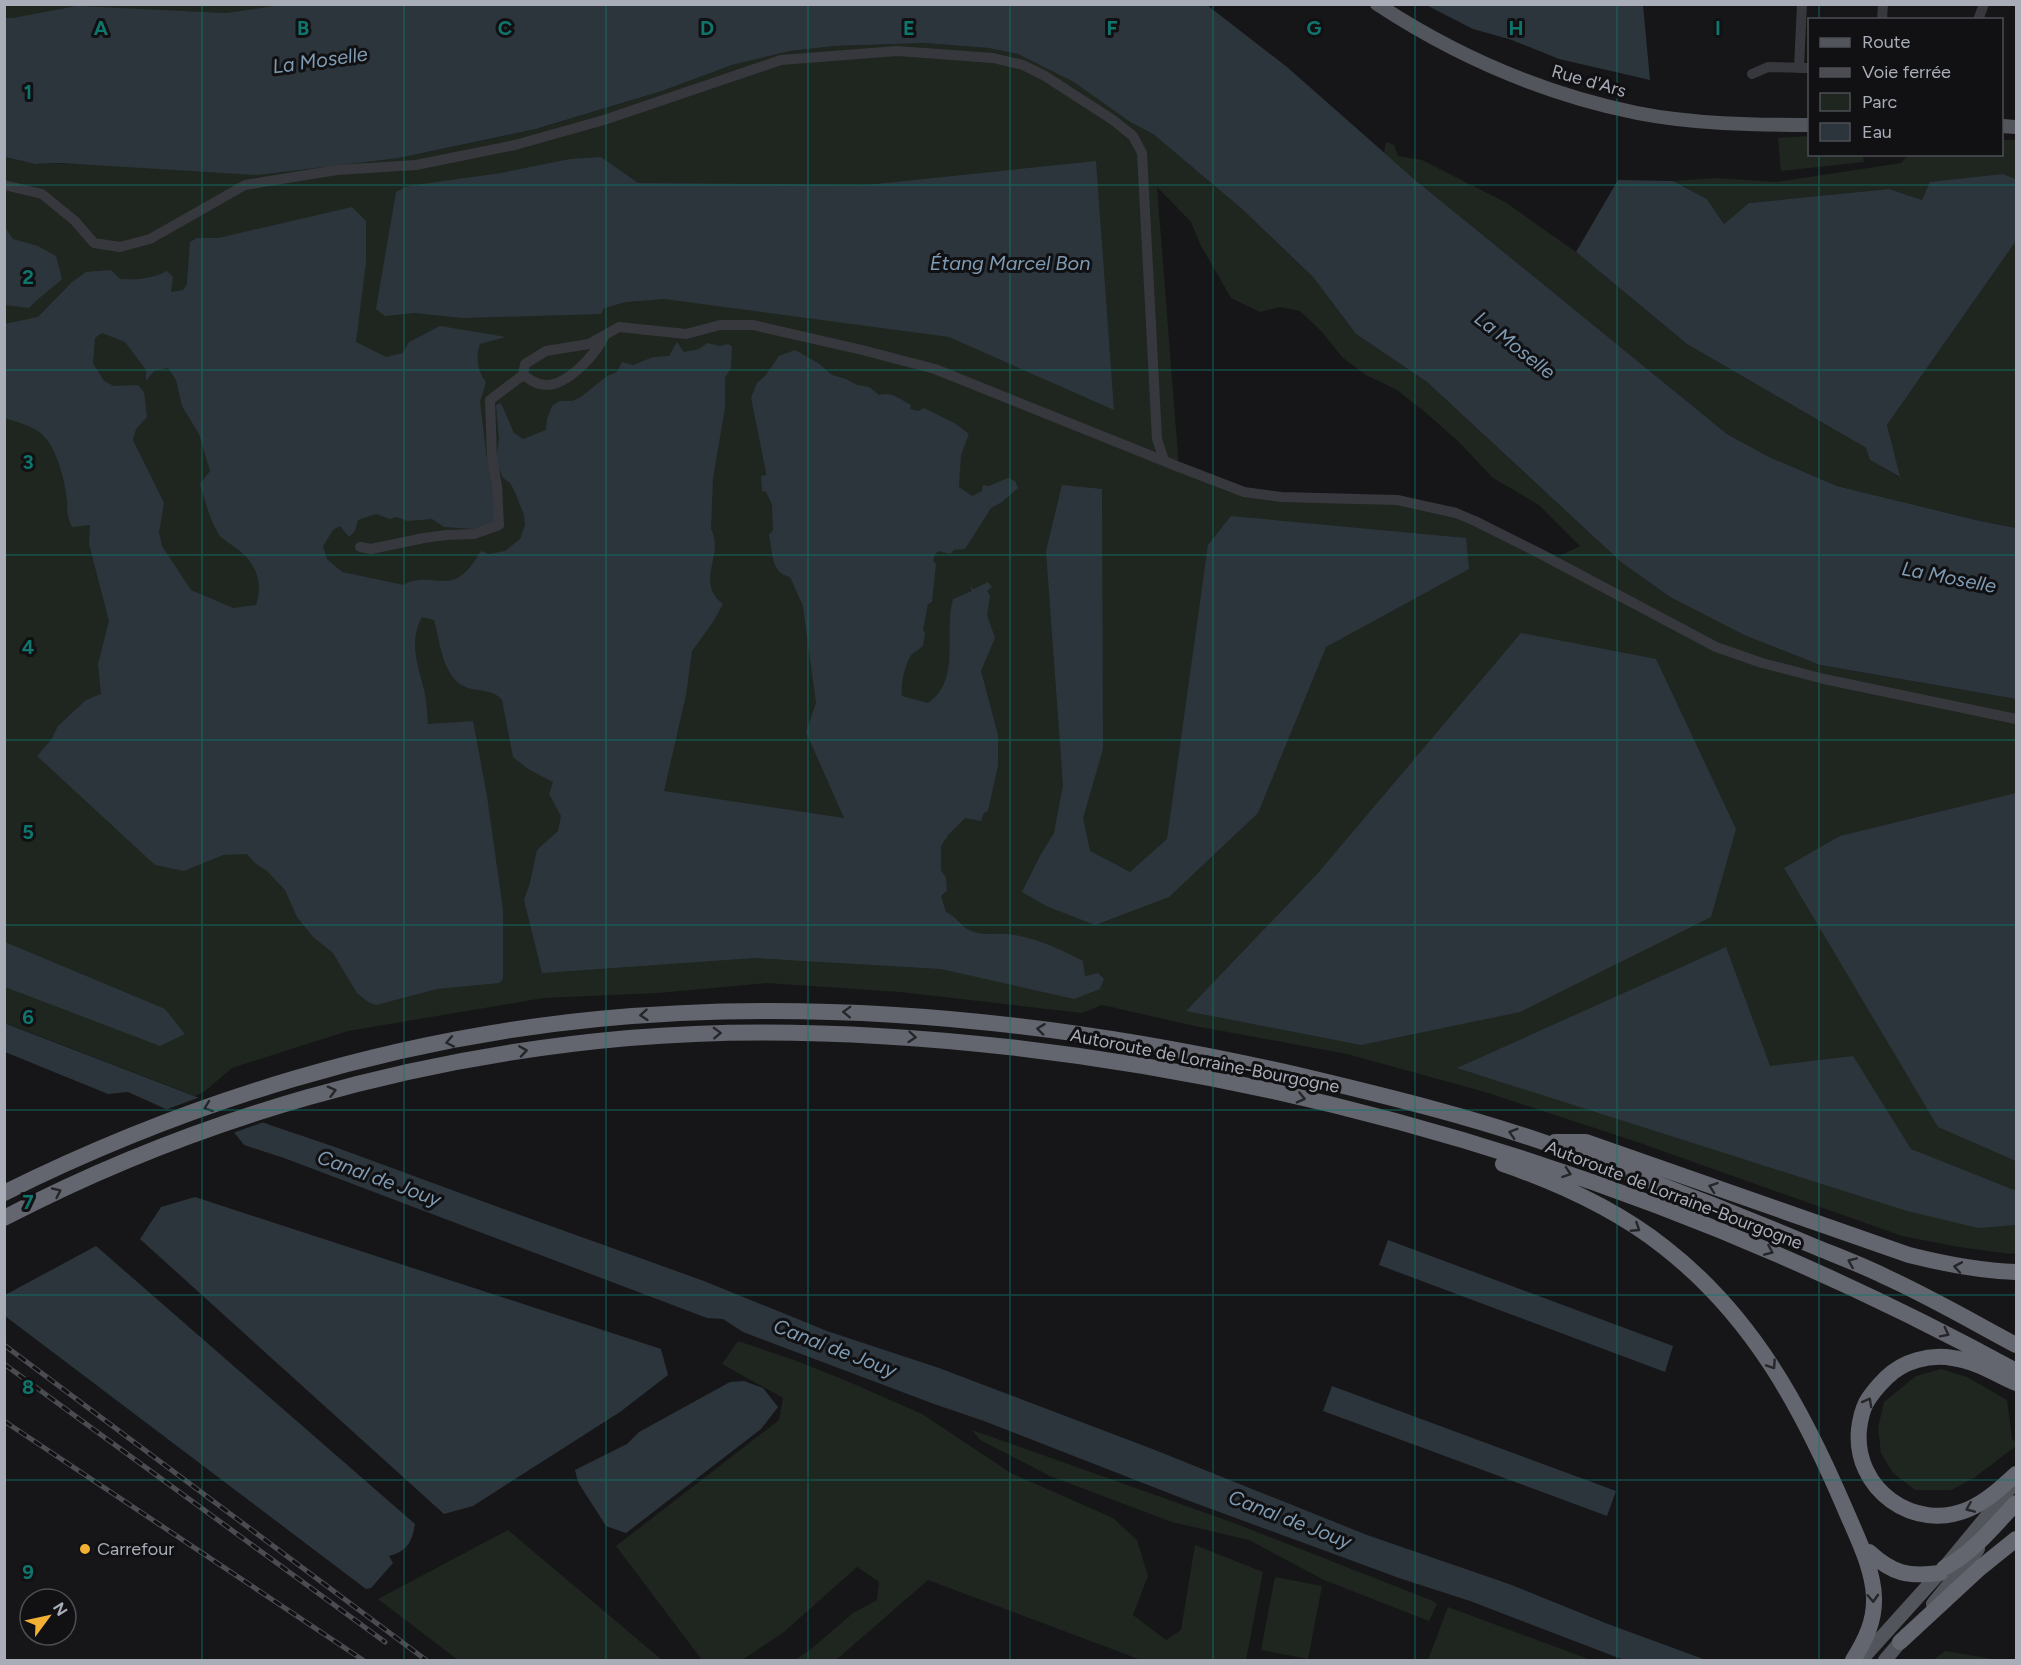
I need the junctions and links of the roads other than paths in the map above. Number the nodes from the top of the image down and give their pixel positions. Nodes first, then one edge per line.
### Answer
1 (1377, 4) edge
2 (1802, 4) edge
3 (1804, 68) edge
4 (1752, 74) dead end
5 (1808, 125) edge
6 (4, 185) edge
7 (605, 335) junction
8 (523, 375) junction
9 (1164, 460) junction
10 (360, 547) dead end
11 (2016, 719) edge
12 (1390, 1120) junction
13 (1541, 1141) junction
14 (4, 1193) edge
15 (4, 1218) edge
16 (2016, 1272) edge
17 (1886, 1276) junction
18 (2016, 1335) edge
19 (2016, 1345) edge
20 (2016, 1371) edge
21 (2016, 1383) edge
22 (2016, 1474) edge
23 (2016, 1481) edge
24 (2016, 1503) edge
25 (2016, 1539) edge
26 (1869, 1552) dead end
27 (1942, 1571) junction
28 (1900, 1642) junction
29 (1852, 1660) edge
30 (1861, 1660) edge
31 (1885, 1660) edge

1 - 5 main road, Rue d'Ars
2 - 3 street
3 - 4 street
6 - 9 street
7 - 8 street
7 - 8 street
7 - 9 street
8 - 10 street
9 - 11 street
15 -> 12 highway, Autoroute de Lorraine-Bourgogne
12 -> 20 highway, Autoroute de Lorraine-Bourgogne
12 -> 29 highway
13 -> 14 highway, Autoroute de Lorraine-Bourgogne
16 -> 13 highway
17 -> 13 highway, Autoroute de Lorraine-Bourgogne
17 - 18 highway
17 - 19 highway, Autoroute de Lorraine-Bourgogne
22 -> 21 highway
23 - 27 main road
24 - 27 highway
24 - 28 main road
25 - 28 highway
26 - 27 highway
27 - 30 main road
28 - 31 main road

